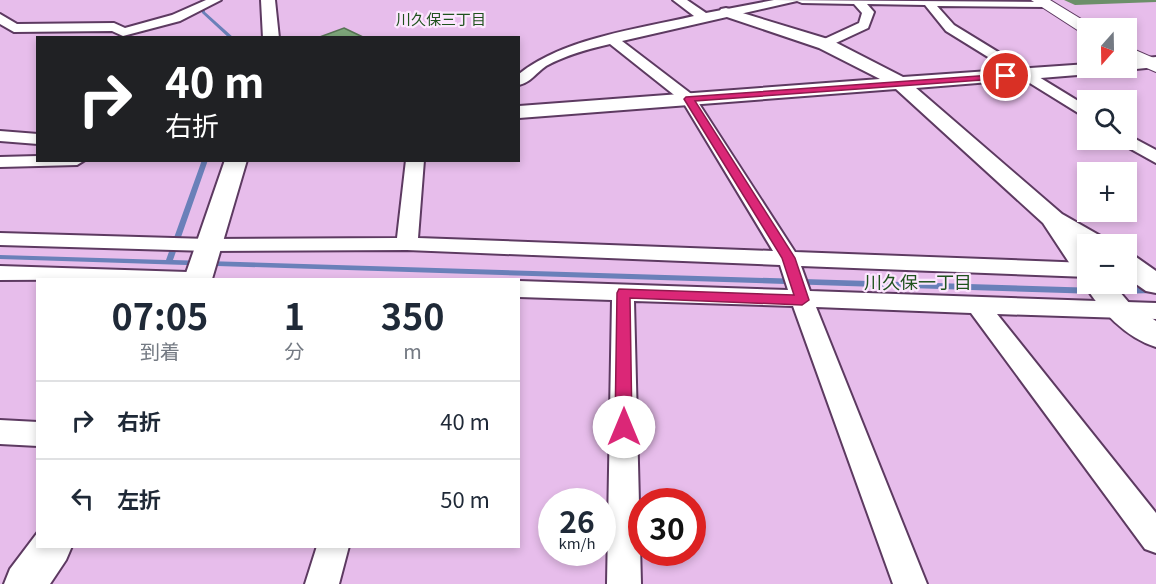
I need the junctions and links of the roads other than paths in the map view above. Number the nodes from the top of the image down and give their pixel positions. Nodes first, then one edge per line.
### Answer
1 (268, 0) edge
2 (679, 0) edge
3 (792, 0) edge
4 (802, 0) edge
5 (857, 1) edge
6 (927, 1) edge
7 (214, 2) edge
8 (1042, 2) edge
9 (726, 12) junction
10 (704, 17) junction
11 (0, 18) edge
12 (1077, 23) edge
13 (122, 35) edge
14 (271, 36) edge
15 (612, 39) junction
16 (825, 44) junction
17 (1137, 56) edge
18 (1154, 64) edge
19 (1137, 65) edge
20 (1077, 70) edge
21 (1027, 75) junction
22 (520, 80) edge
23 (901, 84) junction
24 (689, 99) junction
25 (1077, 107) edge
26 (520, 112) edge
27 (0, 136) edge
28 (36, 139) edge
29 (1137, 146) edge
30 (1156, 158) edge
31 (36, 161) edge
32 (0, 162) edge
33 (236, 162) edge
34 (415, 162) edge
35 (1053, 219) junction
36 (1078, 234) edge
37 (0, 239) edge
38 (407, 244) junction
39 (208, 245) junction
40 (1077, 254) edge
41 (789, 260) junction
42 (1077, 270) edge
43 (0, 273) edge
44 (156, 278) edge
45 (198, 278) edge
46 (520, 289) edge
47 (623, 293) junction
48 (1106, 294) edge
49 (801, 296) junction
50 (978, 306) junction
51 (1120, 310) junction
52 (1156, 311) edge
53 (1156, 336) edge
54 (0, 432) edge
55 (36, 434) edge
56 (1156, 538) edge
57 (51, 548) edge
58 (332, 548) edge
59 (25, 584) edge
60 (322, 584) edge
61 (624, 584) edge
62 (910, 584) edge

1 - 14 street
2 - 10 street
3 - 9 street
4 - 5 street
5 - 6 street
5 - 16 street
6 - 8 street
6 - 21 street
7 - 13 street
8 - 12 main road
9 - 10 street
9 - 16 street
10 - 15 street
11 - 13 street
15 - 22 street
15 - 24 street
16 - 23 street
17 - 18 main road
18 - 19 street
20 - 21 street
21 - 23 street
21 - 25 street
23 - 24 street
23 - 35 street
24 - 26 street
24 - 41 street
27 - 28 street
29 - 30 street
31 - 32 street
33 - 39 street
34 - 38 street
35 - 36 street
35 - 40 street
37 - 39 street
38 - 39 street
38 - 41 street
39 - 45 street
41 - 42 street
41 - 49 street
43 - 44 street
46 - 47 street
47 - 49 street
47 - 61 street
48 - 51 street
49 - 50 street
49 - 62 street
50 - 51 street
50 - 56 street
51 - 52 street
51 - 53 street
54 - 55 street
57 - 59 street
58 - 60 street

